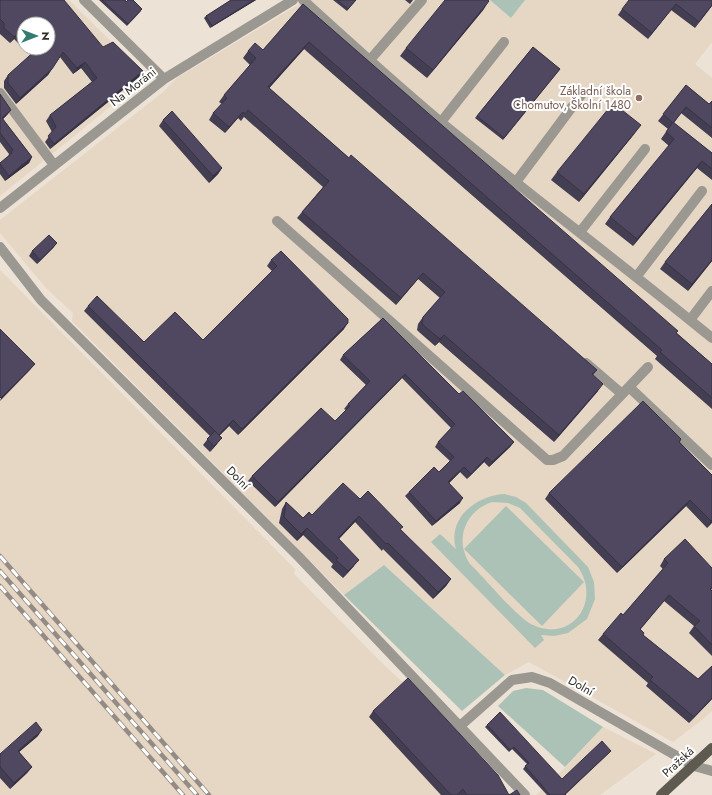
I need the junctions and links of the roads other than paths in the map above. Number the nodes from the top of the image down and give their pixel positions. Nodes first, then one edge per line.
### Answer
1 (84, 0) edge
2 (293, 0) edge
3 (303, 0) edge
4 (422, 0) edge
5 (504, 42) dead end
6 (369, 60) junction
7 (164, 78) junction
8 (0, 93) edge
9 (581, 95) dead end
10 (441, 122) junction
11 (645, 149) dead end
12 (54, 166) junction
13 (516, 182) junction
14 (702, 191) dead end
15 (0, 208) edge
16 (277, 221) dead end
17 (580, 232) junction
18 (0, 247) edge
19 (637, 276) junction
20 (712, 291) edge
21 (690, 320) junction
22 (712, 338) edge
23 (580, 358) edge
24 (648, 367) dead end
25 (626, 391) junction
26 (712, 465) edge
27 (460, 726) junction
28 (712, 748) edge
29 (694, 766) junction
30 (712, 771) edge
31 (525, 795) edge
32 (661, 795) edge

1 - 7 street
2 - 7 street, Na Moráni
3 - 6 street
4 - 6 street
5 - 10 street
6 - 10 street
7 - 12 street, Na Moráni
8 - 12 street
9 - 13 street
10 - 13 street
11 - 17 street
12 - 15 street, Na Moráni
13 - 17 street
14 - 19 street
16 - 25 street
17 - 19 street
18 - 27 street, Dolní
19 - 21 street
20 - 21 street
21 - 22 street
23 - 25 street
24 - 25 street
25 - 26 street
27 - 29 street, Dolní
27 - 31 street, Dolní
28 - 29 main road, Pražská
29 - 30 street, Dolní
29 - 32 main road, Pražská

